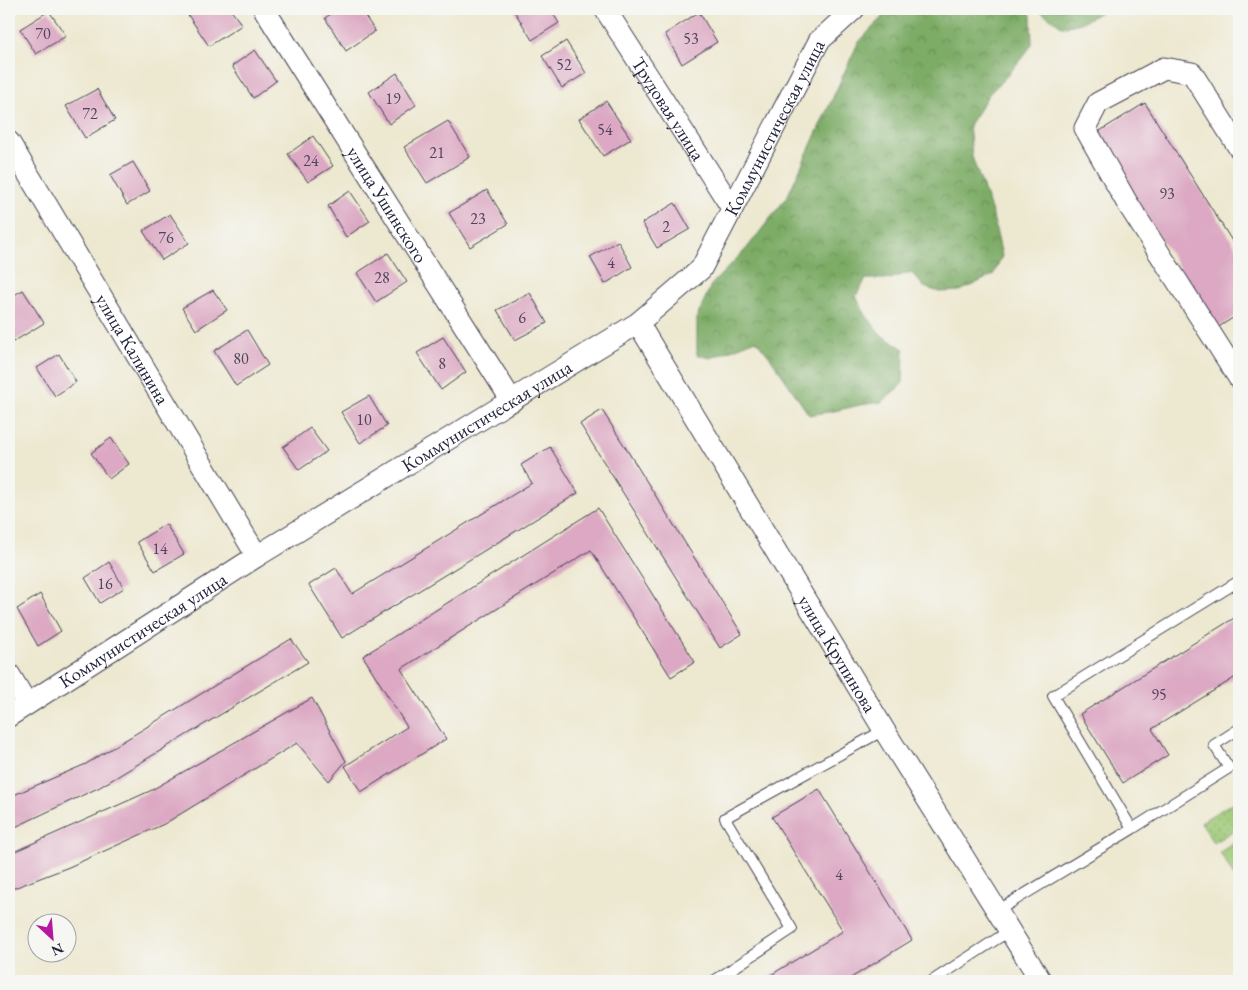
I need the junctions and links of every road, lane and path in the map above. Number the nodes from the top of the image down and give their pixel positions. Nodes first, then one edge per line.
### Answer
1 (264, 9) edge
2 (605, 9) edge
3 (854, 9) edge
4 (9, 142) edge
5 (1239, 148) edge
6 (732, 208) junction
7 (638, 323) junction
8 (1239, 378) edge
9 (512, 401) junction
10 (257, 556) junction
11 (1239, 580) edge
12 (9, 674) edge
13 (27, 704) junction
14 (9, 716) edge
15 (1239, 728) edge
16 (884, 730) junction
17 (1132, 829) junction
18 (997, 911) junction
19 (1009, 931) junction
20 (714, 981) edge
21 (932, 981) edge
22 (1041, 981) edge

1 - 9 street, улица Ушинского
2 - 6 street, Трудовая улица
3 - 6 street, Коммунистическая улица
4 - 10 street, улица Калинина
5 - 8 street
6 - 7 street, Коммунистическая улица
7 - 9 street, Коммунистическая улица
7 - 16 street, улица Крупинова
9 - 10 street, Коммунистическая улица
10 - 13 street, Коммунистическая улица
11 - 17 lane
12 - 13 street
13 - 14 street, Коммунистическая улица
15 - 17 lane
16 - 18 street, улица Крупинова
16 - 20 lane
17 - 18 lane
18 - 19 street, улица Крупинова
19 - 21 lane
19 - 22 street, улица Крупинова

